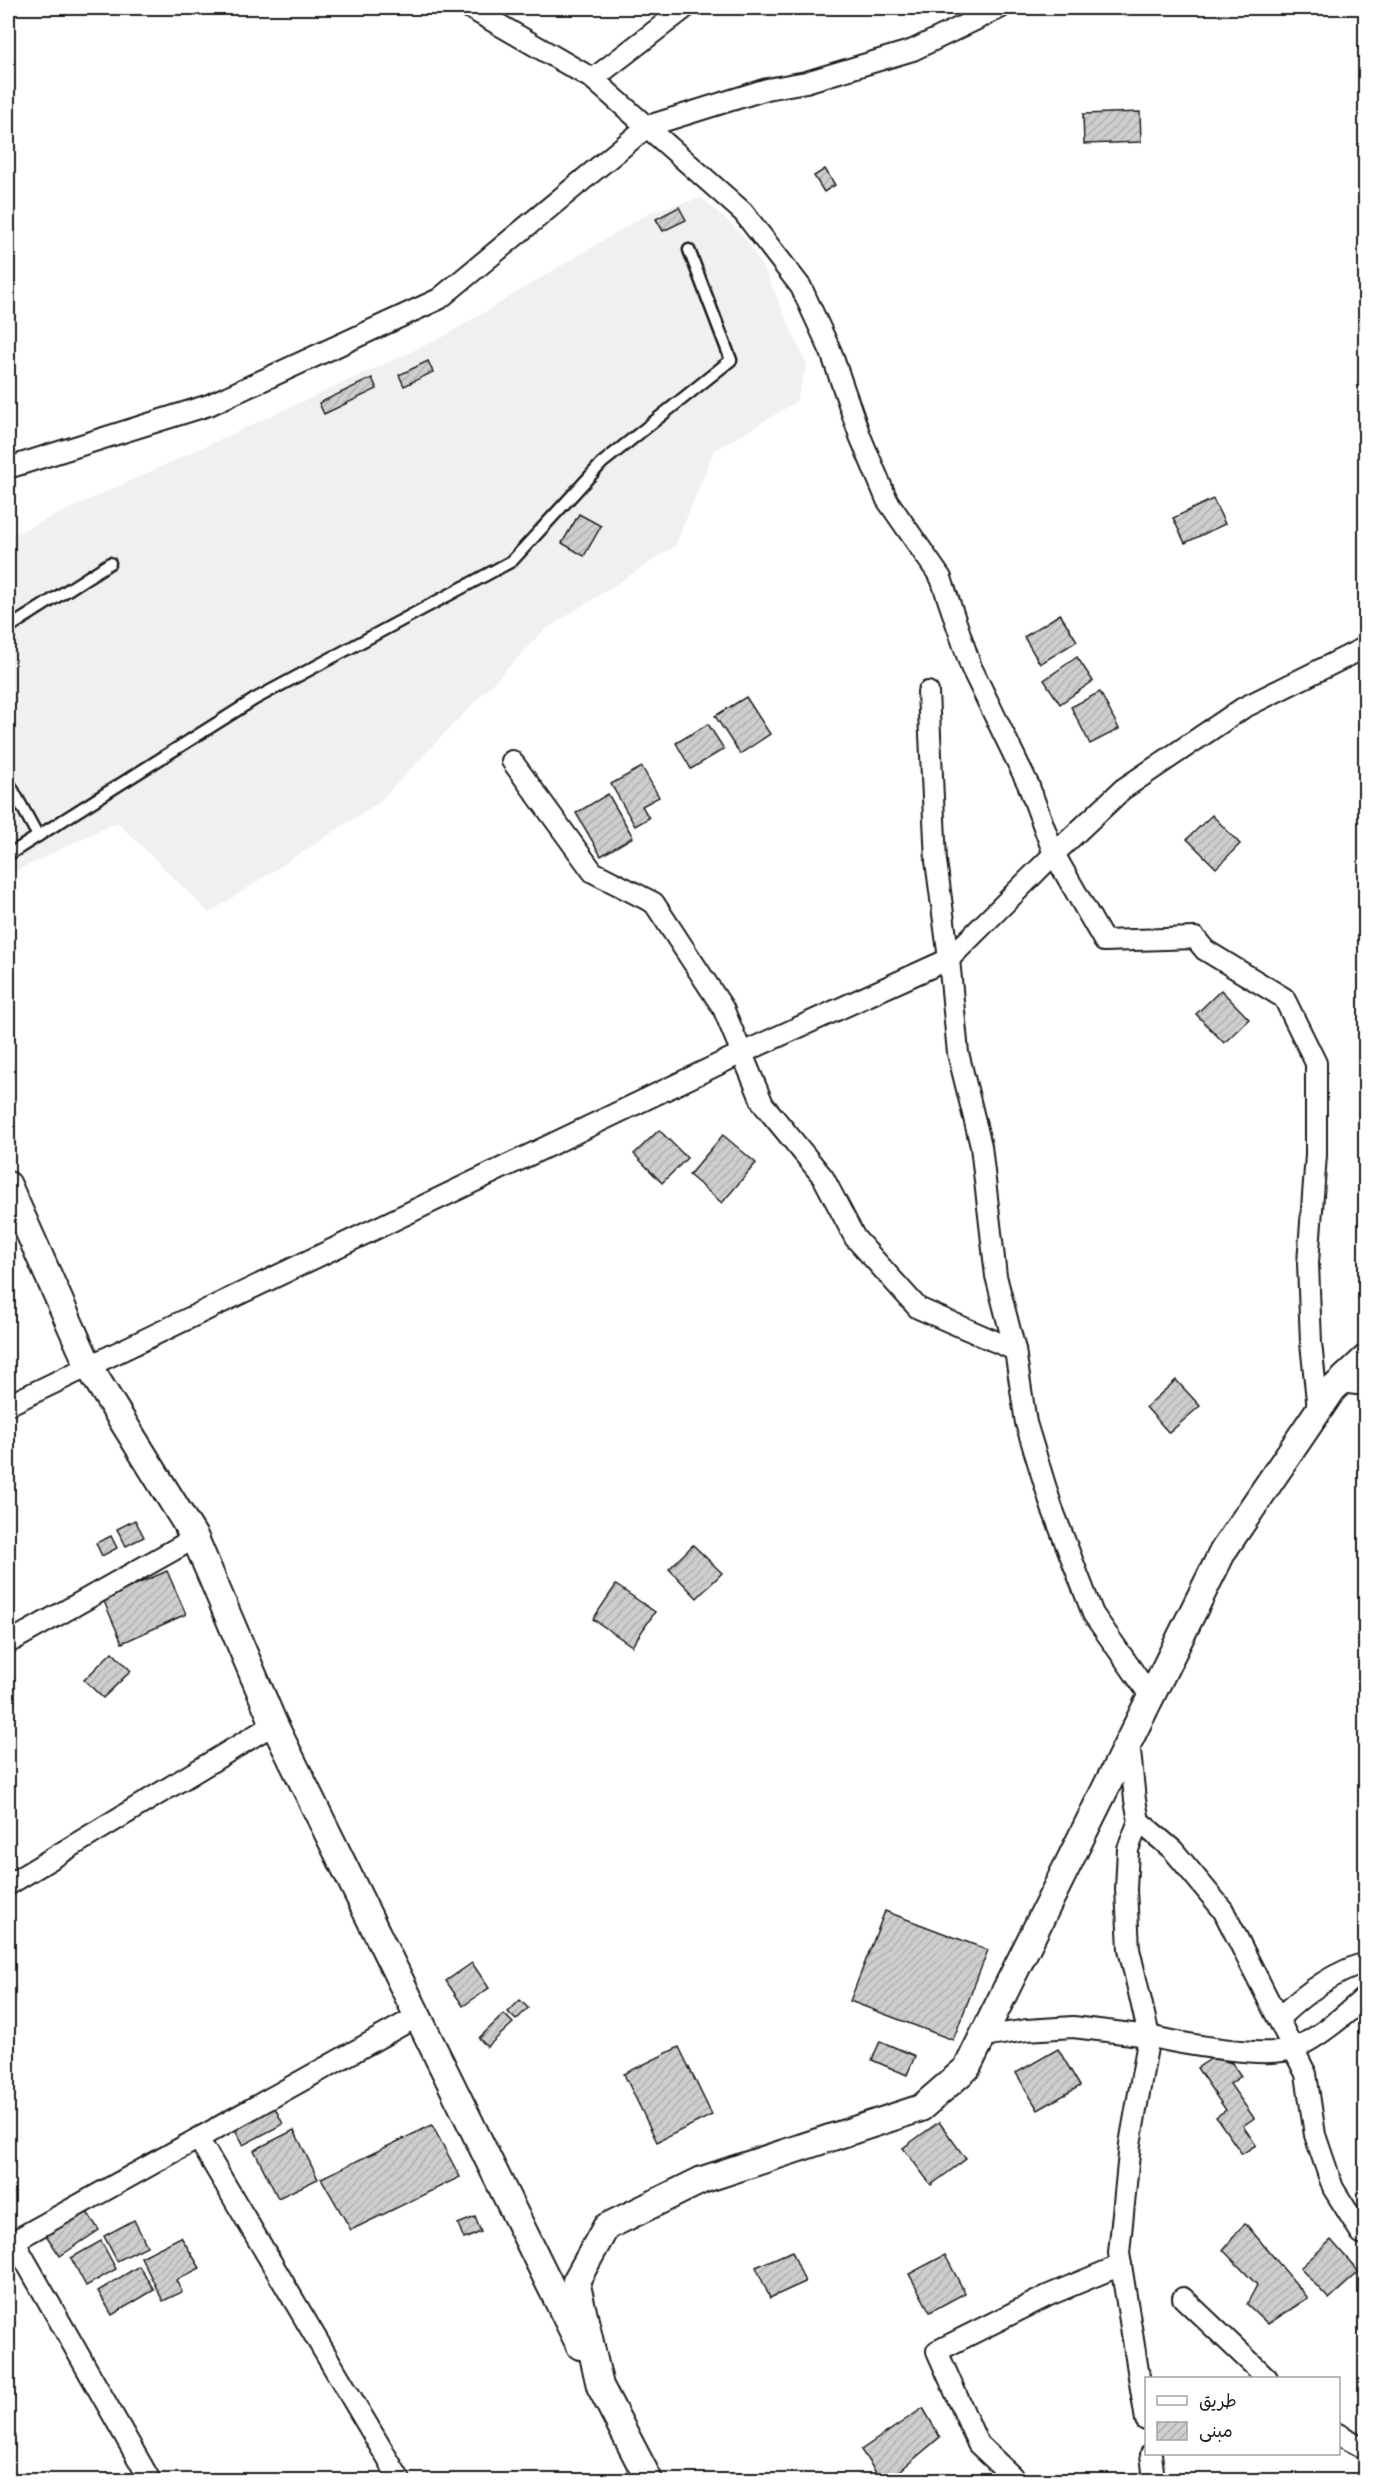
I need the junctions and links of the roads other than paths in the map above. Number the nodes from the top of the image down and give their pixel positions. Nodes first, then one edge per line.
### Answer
1 (470, 8) edge
2 (685, 8) edge
3 (1000, 8) edge
4 (593, 79) junction
5 (648, 126) junction
6 (688, 250) dead end
7 (8, 468) edge
8 (110, 563) dead end
9 (8, 628) edge
10 (1365, 647) edge
11 (928, 692) dead end
12 (512, 761) dead end
13 (8, 781) edge
14 (38, 836) junction
15 (1054, 854) junction
16 (8, 855) edge
17 (949, 959) junction
18 (742, 1053) junction
19 (8, 1185) edge
20 (1015, 1350) junction
21 (1365, 1358) edge
22 (89, 1367) junction
23 (1340, 1382) junction
24 (1365, 1385) edge
25 (8, 1405) edge
26 (1318, 1410) junction
27 (195, 1538) junction
28 (8, 1643) edge
29 (1151, 1696) junction
30 (274, 1724) junction
31 (1130, 1741) junction
32 (1139, 1821) junction
33 (8, 1886) edge
34 (1365, 1963) edge
35 (1365, 1996) edge
36 (418, 2016) junction
37 (1279, 2018) junction
38 (1149, 2036) junction
39 (982, 2037) junction
40 (1294, 2049) junction
41 (199, 2140) junction
42 (1365, 2235) edge
43 (11, 2236) edge
44 (1121, 2265) junction
45 (1183, 2298) dead end
46 (1265, 2377) edge
47 (600, 2386) junction
48 (1145, 2414) edge
49 (1340, 2435) edge
50 (1365, 2450) edge
51 (1151, 2455) edge
52 (150, 2481) edge
53 (400, 2481) edge
54 (649, 2481) edge
55 (1013, 2481) edge
56 (1154, 2481) edge

1 - 4 street
2 - 4 street
3 - 5 street
4 - 5 street
5 - 7 street
5 - 15 street
6 - 14 lane
8 - 9 lane
10 - 15 street
11 - 17 street
12 - 18 street
13 - 14 lane
14 - 16 lane
15 - 17 street
15 - 26 street
17 - 18 street
17 - 20 street
18 - 20 street
18 - 22 street
19 - 22 street
20 - 29 street
21 - 23 street
22 - 25 street
22 - 27 street
23 - 24 street
23 - 26 street
26 - 29 street
27 - 28 street
27 - 30 street
29 - 31 street
30 - 33 street
30 - 36 street
31 - 32 street
31 - 39 street
32 - 37 street
32 - 38 street
34 - 37 street
35 - 40 street
36 - 41 street
36 - 47 street
37 - 40 street
38 - 39 street
38 - 40 street
38 - 44 street
39 - 47 street
40 - 42 street
41 - 43 street
41 - 53 street
43 - 52 street
44 - 48 street
44 - 55 street
45 - 46 street
47 - 54 street
49 - 50 street
51 - 56 street

